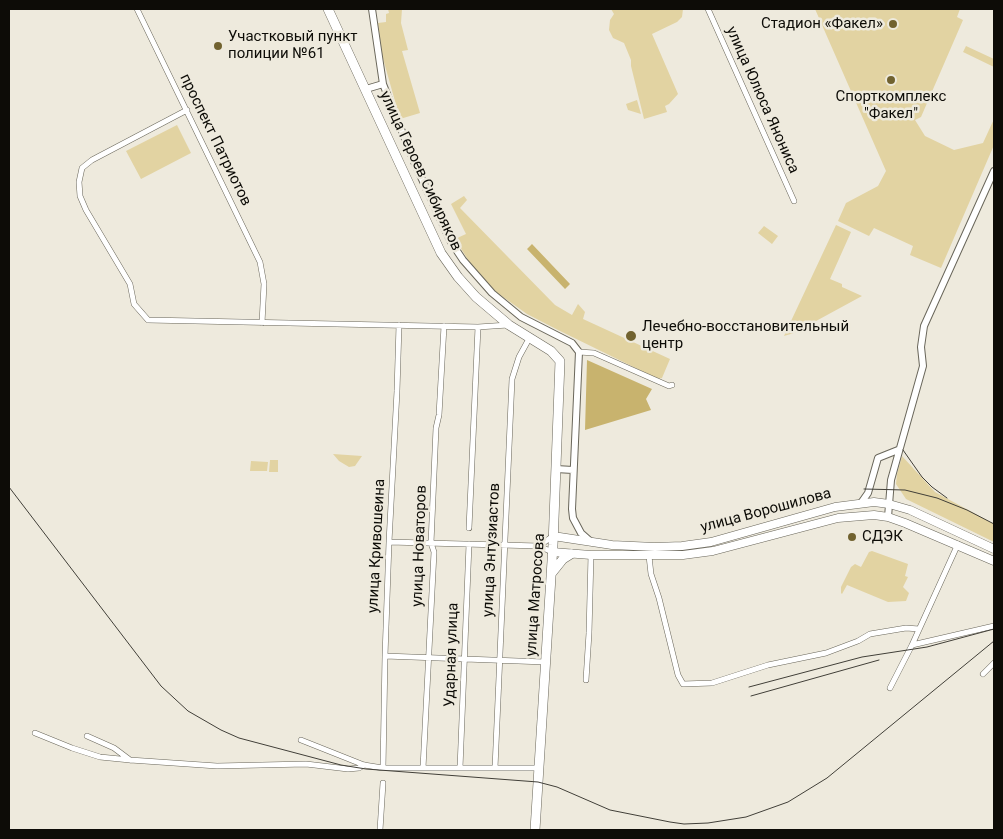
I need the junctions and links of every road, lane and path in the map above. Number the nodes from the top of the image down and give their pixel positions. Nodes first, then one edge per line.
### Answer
1 (137, 9) edge
2 (328, 9) edge
3 (372, 9) edge
4 (708, 9) edge
5 (383, 84) junction
6 (366, 89) junction
7 (187, 110) junction
8 (994, 171) edge
9 (794, 201) dead end
10 (262, 323) junction
11 (398, 325) junction
12 (509, 325) junction
13 (444, 326) junction
14 (478, 327) junction
15 (530, 337) junction
16 (579, 352) junction
17 (560, 361) joint
18 (672, 385) dead end
19 (898, 450) junction
20 (556, 469) junction
21 (573, 470) junction
22 (861, 503) junction
23 (889, 504) junction
24 (888, 517) junction
25 (469, 528) dead end
26 (553, 536) junction
27 (389, 542) junction
28 (591, 542) junction
29 (431, 543) junction
30 (469, 544) junction
31 (958, 544) junction
32 (505, 546) junction
33 (539, 546) junction
34 (994, 549) edge
35 (552, 552) junction
36 (571, 554) junction
37 (591, 556) junction
38 (649, 556) junction
39 (994, 561) edge
40 (551, 574) junction
41 (994, 626) edge
42 (919, 629) junction
43 (912, 646) junction
44 (385, 656) junction
45 (428, 658) junction
46 (464, 659) junction
47 (500, 660) junction
48 (545, 662) junction
49 (994, 663) edge
50 (984, 674) dead end
51 (586, 680) dead end
52 (890, 688) dead end
53 (35, 733) dead end
54 (87, 736) dead end
55 (301, 740) dead end
56 (130, 760) junction
57 (364, 765) junction
58 (383, 768) junction
59 (423, 768) junction
60 (460, 768) junction
61 (495, 768) junction
62 (538, 768) junction
63 (383, 783) dead end
64 (380, 830) edge
65 (535, 830) edge

1 - 7 street, проспект Патриотов
2 - 6 highway, улица Героев Сибиряков
3 - 5 street, улица Героев Сибиряков
4 - 9 street, улица Юлюса Янониса
5 - 6 street
5 - 16 street, улица Героев Сибиряков
6 - 12 highway, улица Героев Сибиряков
7 - 10 street, проспект Патриотов
7 - 10 street
8 - 19 street
10 - 11 street
11 - 13 street
11 - 27 street, улица Кривошеина
12 - 14 street
12 - 15 highway, улица Героев Сибиряков
13 - 14 street
13 - 29 street, улица Новаторов
14 - 25 street
15 - 17 highway, улица Героев Сибиряков
15 - 32 street, улица Энтузиастов
16 - 18 street, улица Героев Сибиряков
16 - 21 street
17 - 20 highway, улица Матросова
19 - 22 street
19 - 23 street
20 - 21 street
20 - 26 highway, улица Матросова
21 - 28 street
22 - 23 main road, улица Ворошилова
22 - 28 main road, улица Ворошилова
23 - 24 street
23 - 34 main road, улица Ворошилова
24 - 31 main road, улица Ворошилова
24 - 38 main road, улица Ворошилова
26 - 28 main road, улица Ворошилова
26 - 33 street
26 - 35 highway, улица Матросова
27 - 29 street, улица Ворошилова
27 - 44 street, улица Кривошеина
29 - 30 street, улица Ворошилова
29 - 45 street, улица Новаторов
30 - 32 street, улица Ворошилова
30 - 46 street, Ударная улица
31 - 39 main road, улица Ворошилова
31 - 42 street
32 - 33 street, улица Ворошилова
32 - 47 street, улица Энтузиастов
33 - 35 street, улица Ворошилова
35 - 36 main road, улица Ворошилова
35 - 40 highway, улица Матросова
36 - 37 main road, улица Ворошилова
36 - 40 highway
37 - 38 main road, улица Ворошилова
37 - 51 street
38 - 42 street
40 - 48 highway, улица Матросова
41 - 43 street
42 - 43 street
43 - 52 street
44 - 45 street
44 - 58 street, улица Кривошеина
45 - 46 street
45 - 59 street, улица Новаторов
46 - 47 street
46 - 60 street, Ударная улица
47 - 48 street
47 - 61 street, улица Энтузиастов
48 - 62 highway, улица Матросова
49 - 50 street
53 - 56 street
54 - 56 street
55 - 57 street
56 - 57 street
57 - 58 street
58 - 59 street
59 - 60 street
60 - 61 street
61 - 62 street
62 - 65 highway, улица Матросова
63 - 64 street

